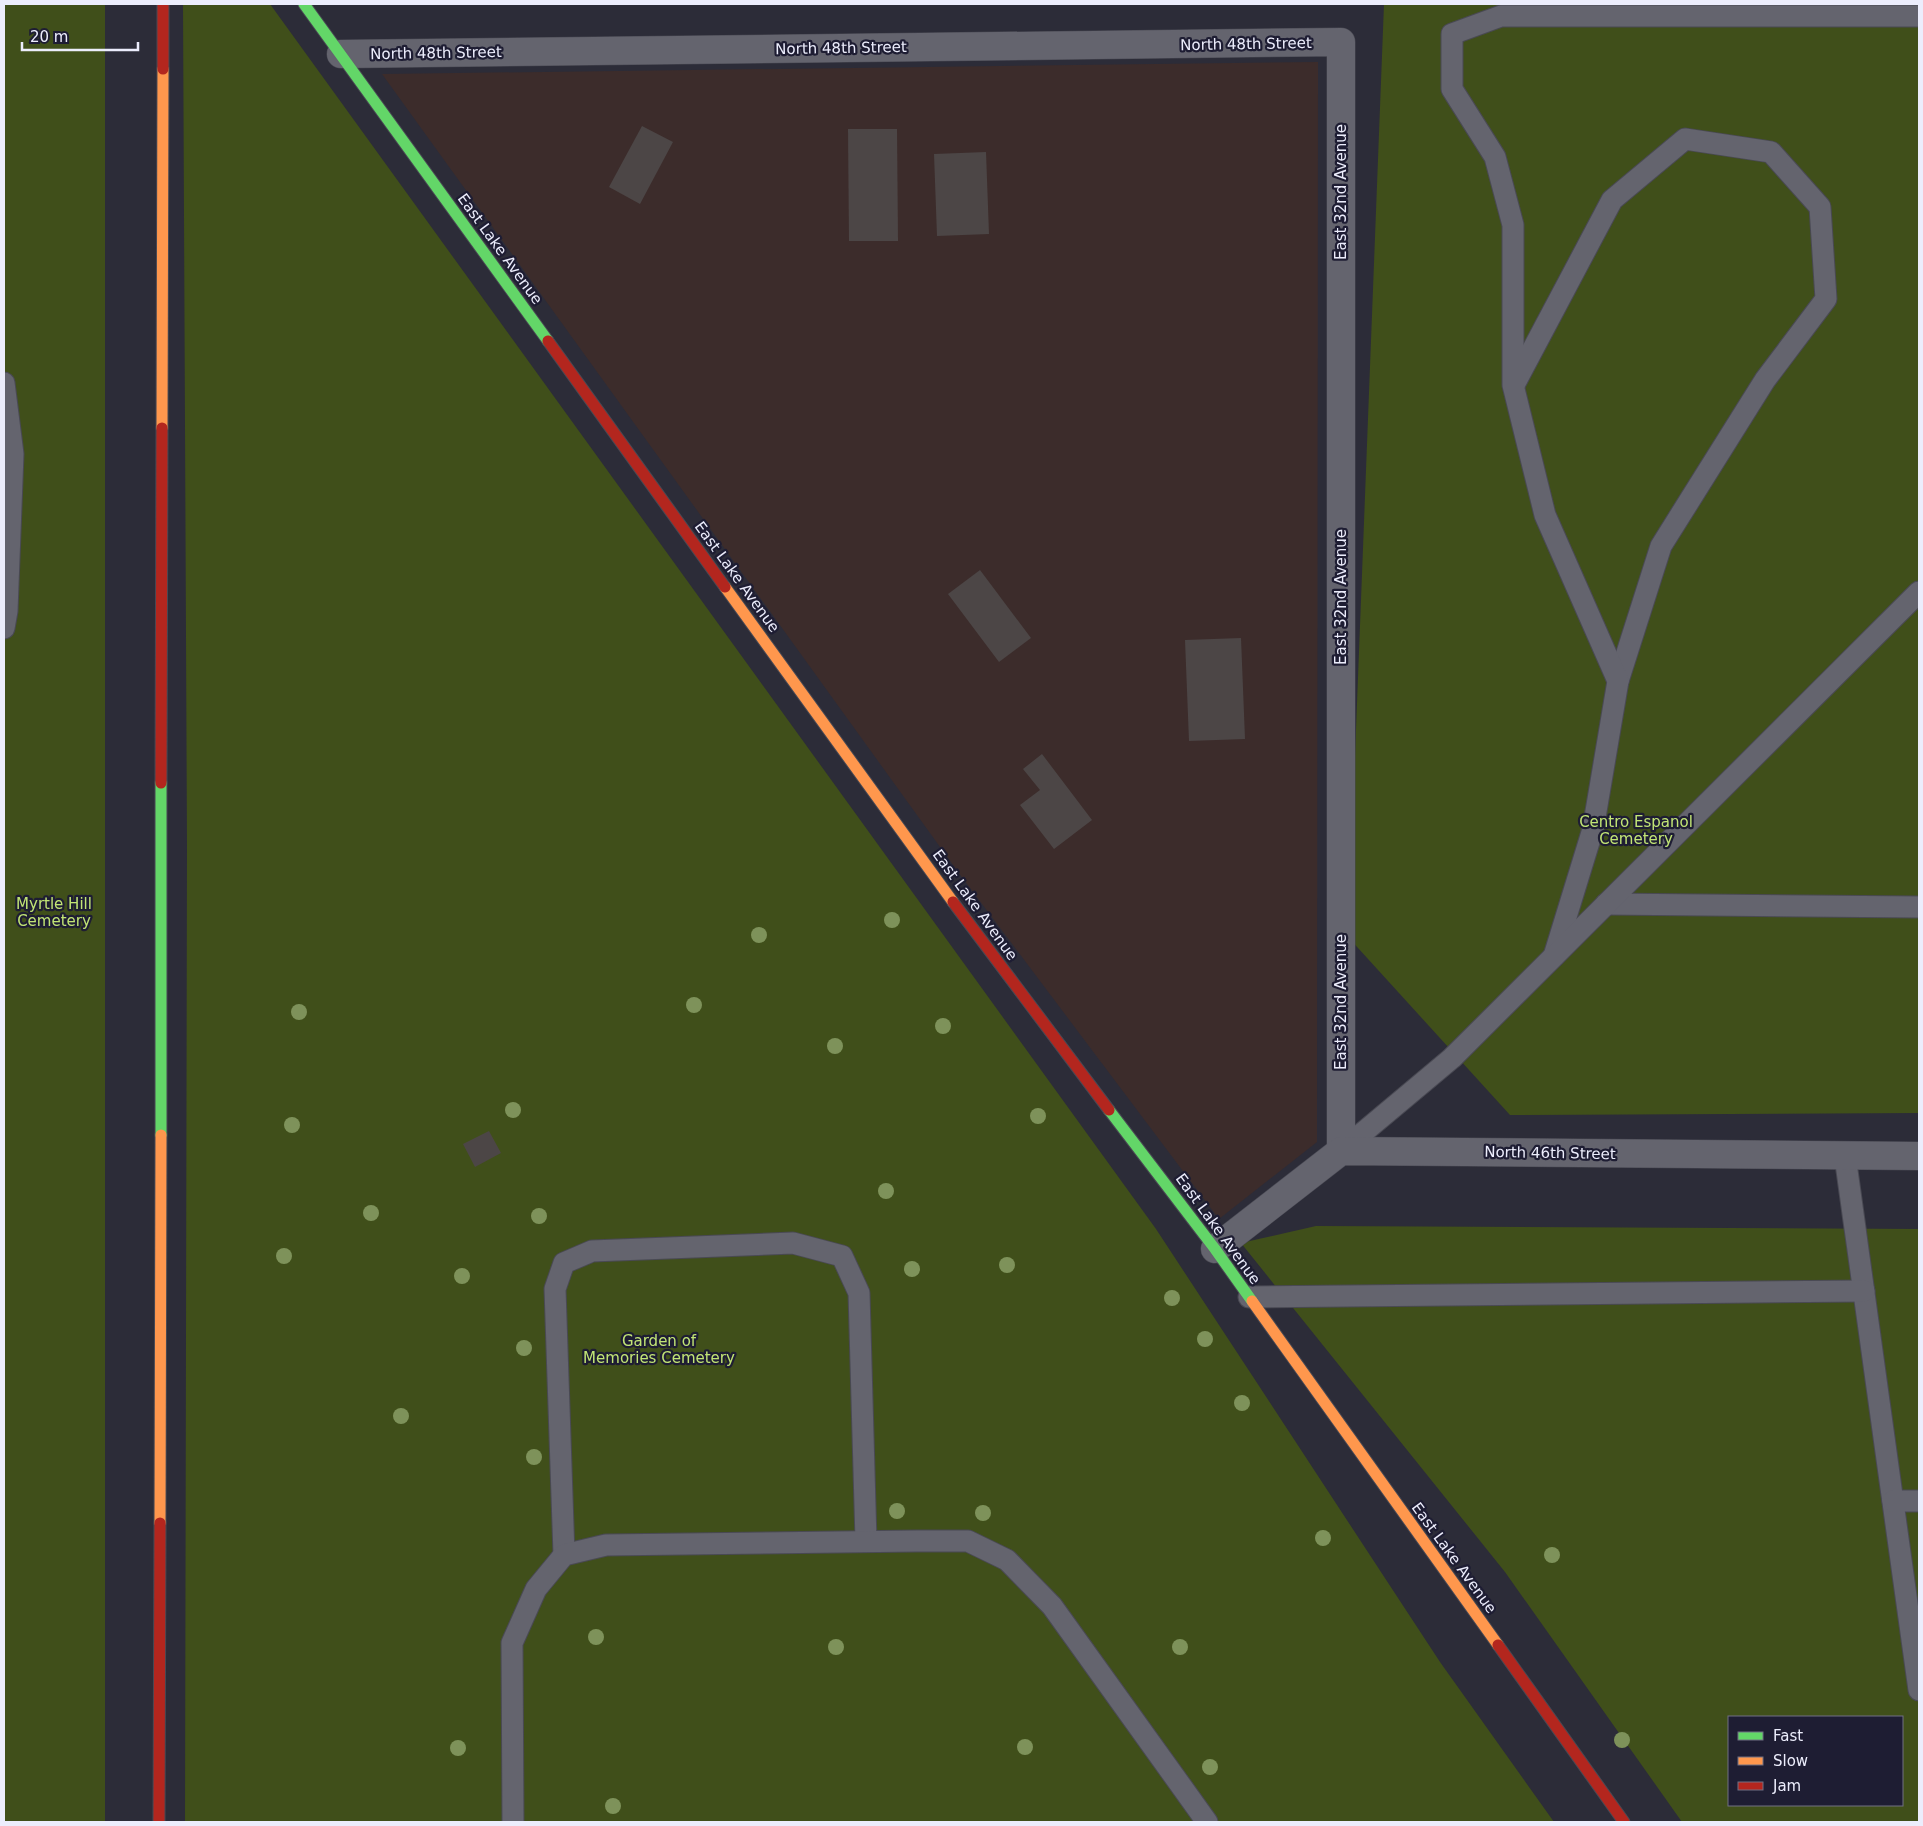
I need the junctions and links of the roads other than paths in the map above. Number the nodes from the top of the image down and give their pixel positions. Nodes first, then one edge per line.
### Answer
1 (162, 4) edge
2 (304, 4) edge
3 (1919, 16) edge
4 (1341, 42) joint
5 (341, 54) junction
6 (4, 383) edge
7 (1514, 385) junction
8 (1919, 592) edge
9 (4, 628) edge
10 (1618, 681) junction
11 (1606, 904) junction
12 (1919, 906) edge
13 (1554, 956) junction
14 (1341, 1151) junction
15 (1845, 1156) junction
16 (1919, 1156) edge
17 (1215, 1249) junction
18 (1864, 1291) junction
19 (1249, 1297) junction
20 (1893, 1500) junction
21 (1919, 1500) edge
22 (866, 1541) junction
23 (564, 1555) junction
24 (1919, 1690) edge
25 (159, 1822) edge
26 (513, 1822) edge
27 (1207, 1822) edge
28 (1624, 1822) edge

1 - 25 street
2 - 5 street, East Lake Avenue
3 - 7 lane
4 - 5 street, North 48th Street
4 - 14 street, East 32nd Avenue
5 - 17 street, East Lake Avenue
6 - 9 lane
7 - 10 lane
7 - 10 lane
8 - 11 lane
10 - 13 lane
11 - 12 lane
11 - 13 lane
13 - 14 lane
14 - 15 street, North 46th Street
14 - 17 street
15 - 16 street, North 46th Street
15 - 18 lane
17 - 19 street, East Lake Avenue
18 - 19 lane
18 - 20 lane
19 - 28 street, East Lake Avenue
20 - 21 lane
20 - 24 lane
22 - 23 lane
22 - 23 lane
22 - 27 lane
23 - 26 lane

